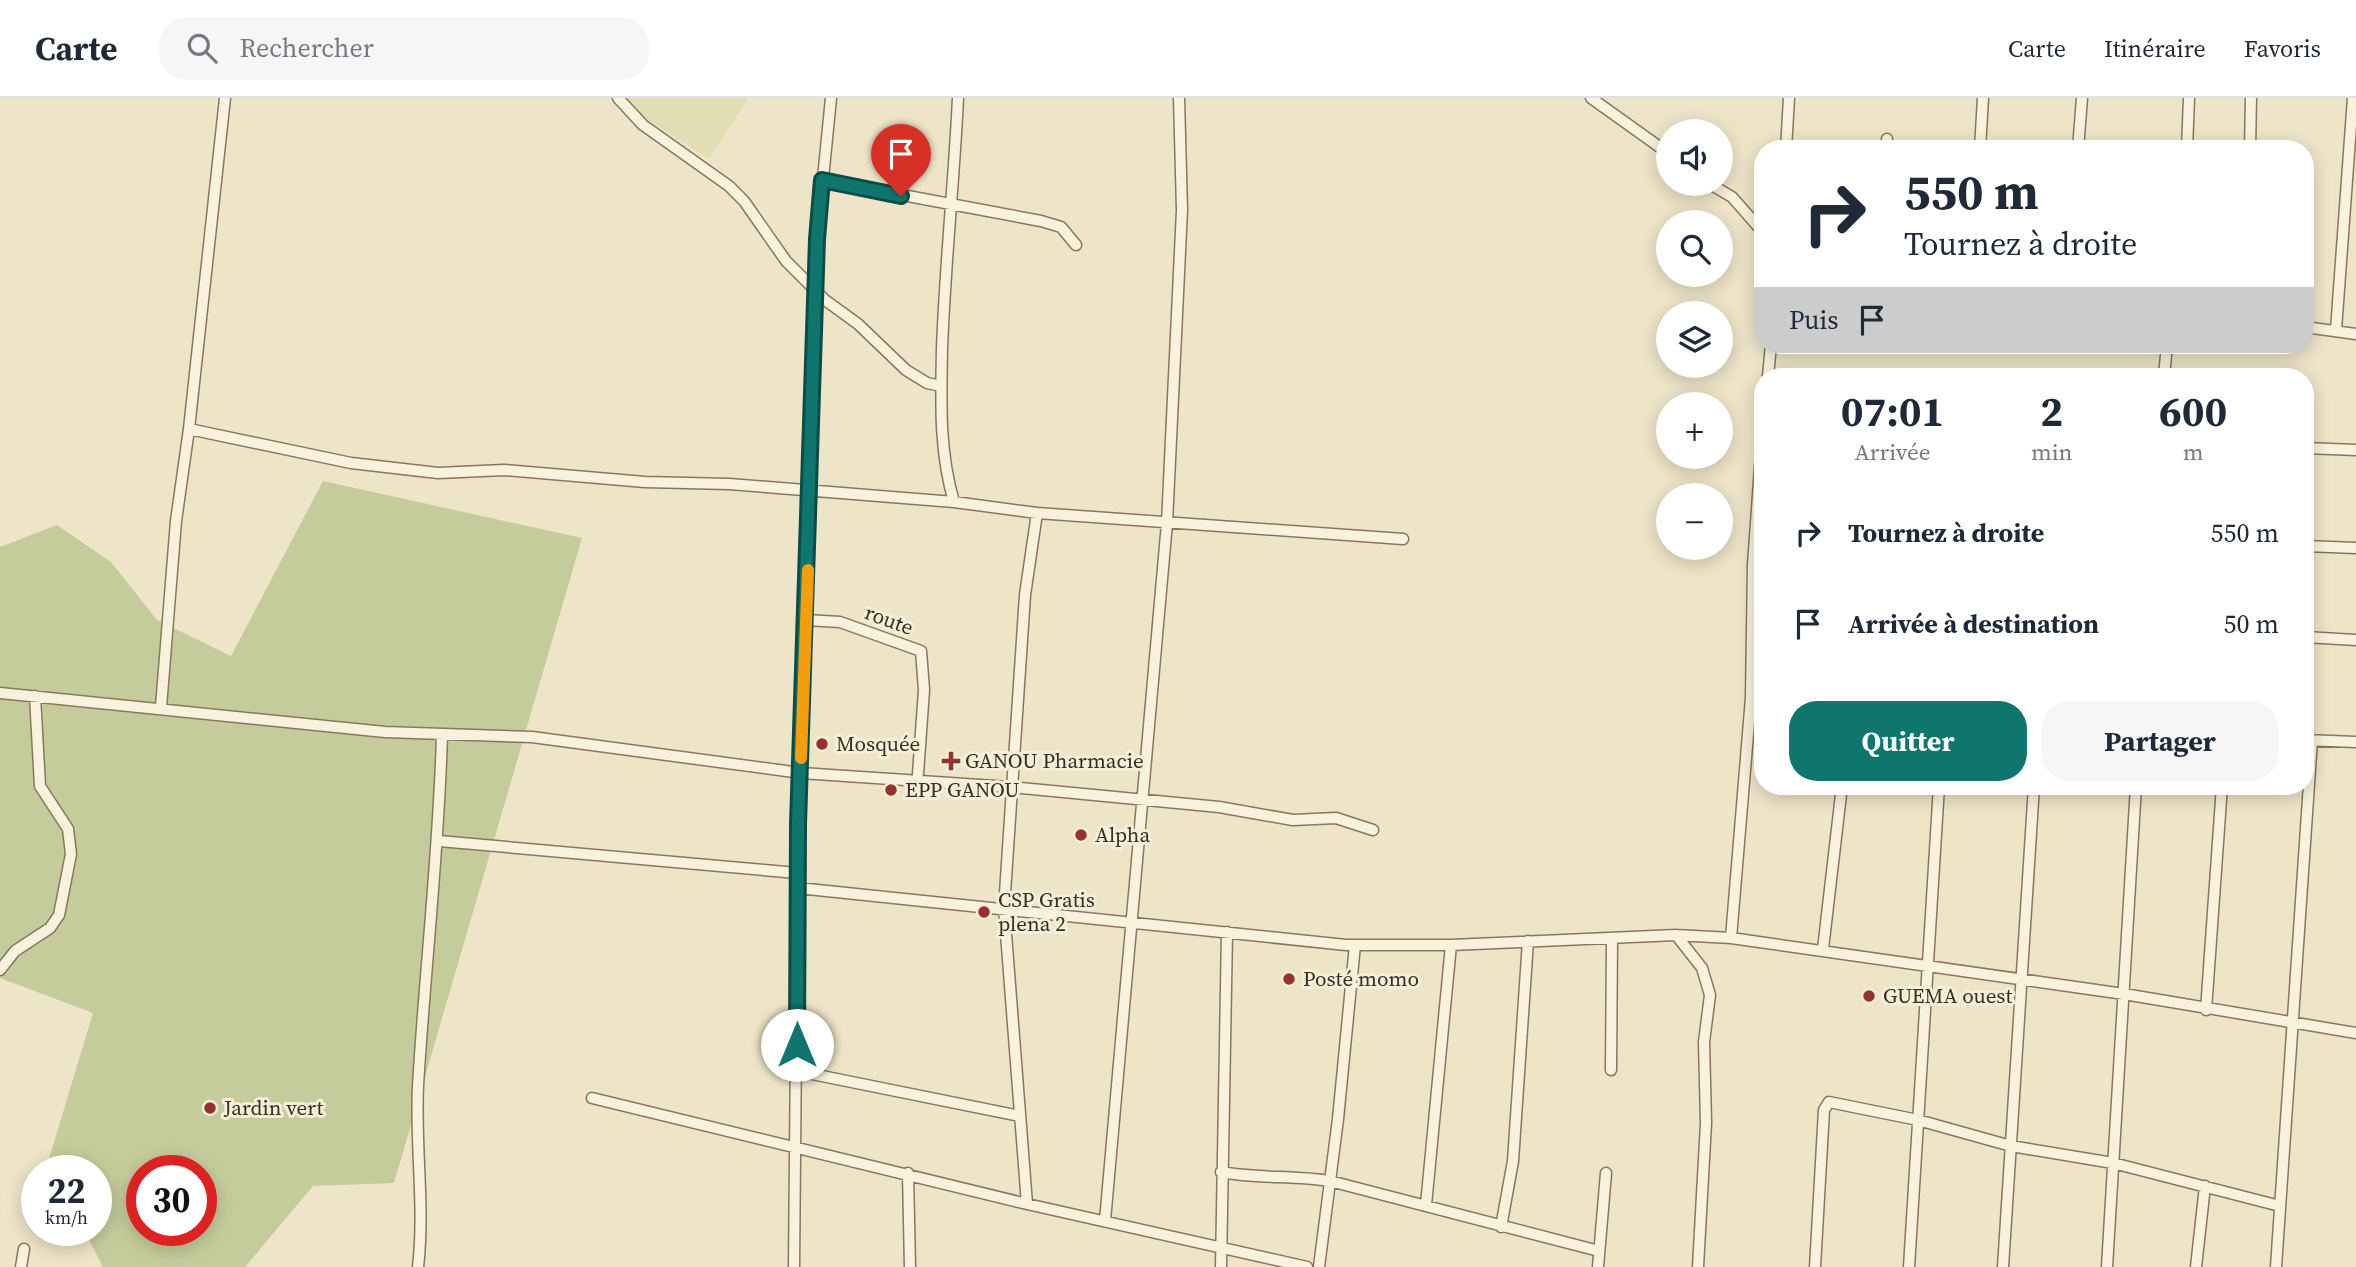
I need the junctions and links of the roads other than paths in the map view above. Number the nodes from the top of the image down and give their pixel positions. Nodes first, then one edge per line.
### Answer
1 (225, 98) edge
2 (618, 98) edge
3 (831, 98) edge
4 (958, 98) edge
5 (1179, 98) edge
6 (1591, 98) edge
7 (1789, 98) edge
8 (1983, 98) edge
9 (2082, 98) edge
10 (2189, 98) edge
11 (2251, 98) edge
12 (2353, 98) edge
13 (1787, 140) edge
14 (1981, 140) edge
15 (2079, 140) edge
16 (2187, 140) edge
17 (2250, 140) edge
18 (1656, 144) edge
19 (822, 180) junction
20 (1730, 196) edge
21 (953, 206) junction
22 (1754, 223) edge
23 (1076, 245) dead end
24 (816, 292) junction
25 (2314, 328) edge
26 (2336, 330) junction
27 (2356, 334) edge
28 (941, 386) junction
29 (189, 429) junction
30 (2314, 448) edge
31 (2356, 450) edge
32 (810, 492) junction
33 (954, 502) junction
34 (1037, 513) junction
35 (1167, 523) junction
36 (1403, 539) dead end
37 (2314, 546) edge
38 (2356, 548) edge
39 (806, 620) junction
40 (2314, 638) edge
41 (2356, 640) edge
42 (0, 692) edge
43 (35, 696) junction
44 (161, 707) junction
45 (1754, 727) edge
46 (442, 734) junction
47 (2314, 740) edge
48 (2356, 742) edge
49 (801, 773) junction
50 (918, 774) dead end
51 (1010, 787) junction
52 (1841, 795) edge
53 (1938, 795) edge
54 (2033, 795) edge
55 (2136, 795) edge
56 (2221, 795) edge
57 (2305, 795) edge
58 (1142, 800) junction
59 (1373, 830) dead end
60 (439, 841) junction
61 (797, 873) junction
62 (799, 888) junction
63 (1004, 908) junction
64 (1132, 922) junction
65 (1227, 932) junction
66 (1676, 935) junction
67 (1731, 938) junction
68 (1612, 939) junction
69 (1528, 941) junction
70 (1355, 945) junction
71 (1451, 945) junction
72 (1823, 949) junction
73 (1928, 966) junction
74 (0, 970) edge
75 (2022, 981) junction
76 (2124, 994) junction
77 (2206, 1010) junction
78 (2291, 1021) junction
79 (2356, 1033) edge
80 (1611, 1070) dead end
81 (797, 1071) junction
82 (592, 1098) dead end
83 (1020, 1116) junction
84 (1917, 1121) junction
85 (2011, 1146) junction
86 (797, 1150) junction
87 (2113, 1164) junction
88 (1221, 1172) junction
89 (908, 1173) junction
90 (1606, 1173) dead end
91 (1330, 1181) junction
92 (2204, 1186) junction
93 (1027, 1204) junction
94 (1426, 1205) junction
95 (2280, 1206) junction
96 (1105, 1221) junction
97 (1501, 1227) junction
98 (24, 1249) dead end
99 (1222, 1250) junction
100 (1599, 1251) junction
101 (21, 1267) edge
102 (418, 1267) edge
103 (794, 1267) edge
104 (910, 1267) edge
105 (1221, 1267) edge
106 (1307, 1267) edge
107 (1319, 1267) edge
108 (1598, 1267) edge
109 (1698, 1267) edge
110 (1815, 1267) edge
111 (1909, 1267) edge
112 (2003, 1267) edge
113 (2107, 1267) edge
114 (2196, 1267) edge
115 (2276, 1267) edge

1 - 29 street
2 - 24 street
3 - 19 street
4 - 21 street
5 - 35 street
6 - 18 street
7 - 13 street
8 - 14 street
9 - 15 street
10 - 16 street
11 - 17 street
12 - 26 street
19 - 21 street
19 - 24 street
20 - 22 street
21 - 23 street
21 - 28 street
24 - 28 street
24 - 32 street
25 - 26 street
26 - 27 street
28 - 33 street
29 - 32 street
29 - 44 street
30 - 31 street
32 - 33 street
32 - 39 street
33 - 34 street
34 - 35 street
34 - 51 street
35 - 36 street
35 - 58 street
37 - 38 street
39 - 49 street
39 - 50 street, route
40 - 41 street
42 - 43 street
43 - 44 street
43 - 74 street
44 - 46 street
45 - 67 street
46 - 49 street
46 - 60 street
47 - 48 street
49 - 51 street
49 - 61 street
51 - 58 street
51 - 63 street
52 - 72 street
53 - 73 street
54 - 75 street
55 - 76 street
56 - 77 street
57 - 78 street
58 - 59 street
58 - 64 street
60 - 61 street
60 - 102 street
61 - 62 street
62 - 63 street
62 - 81 street
63 - 64 street
63 - 83 street
64 - 65 street
64 - 96 street
65 - 70 street
65 - 88 street
66 - 67 street
66 - 68 street
66 - 109 street
67 - 72 street
68 - 69 street
68 - 80 street
69 - 71 street
69 - 97 street
70 - 71 street
70 - 91 street
71 - 94 street
72 - 73 street
73 - 75 street
73 - 84 street
75 - 76 street
75 - 85 street
76 - 77 street
76 - 87 street
77 - 78 street
78 - 79 street
78 - 95 street
81 - 83 street
81 - 86 street
82 - 86 street
83 - 93 street
84 - 85 street
84 - 110 street
84 - 111 street
85 - 87 street
85 - 112 street
86 - 89 street
86 - 103 street
87 - 92 street
87 - 113 street
88 - 91 street
88 - 99 street
89 - 93 street
89 - 104 street
90 - 100 street
91 - 94 street
91 - 107 street
92 - 95 street
92 - 114 street
93 - 96 street
94 - 97 street
95 - 115 street
96 - 99 street
97 - 100 street
98 - 101 street
99 - 105 street
99 - 106 street
100 - 108 street

